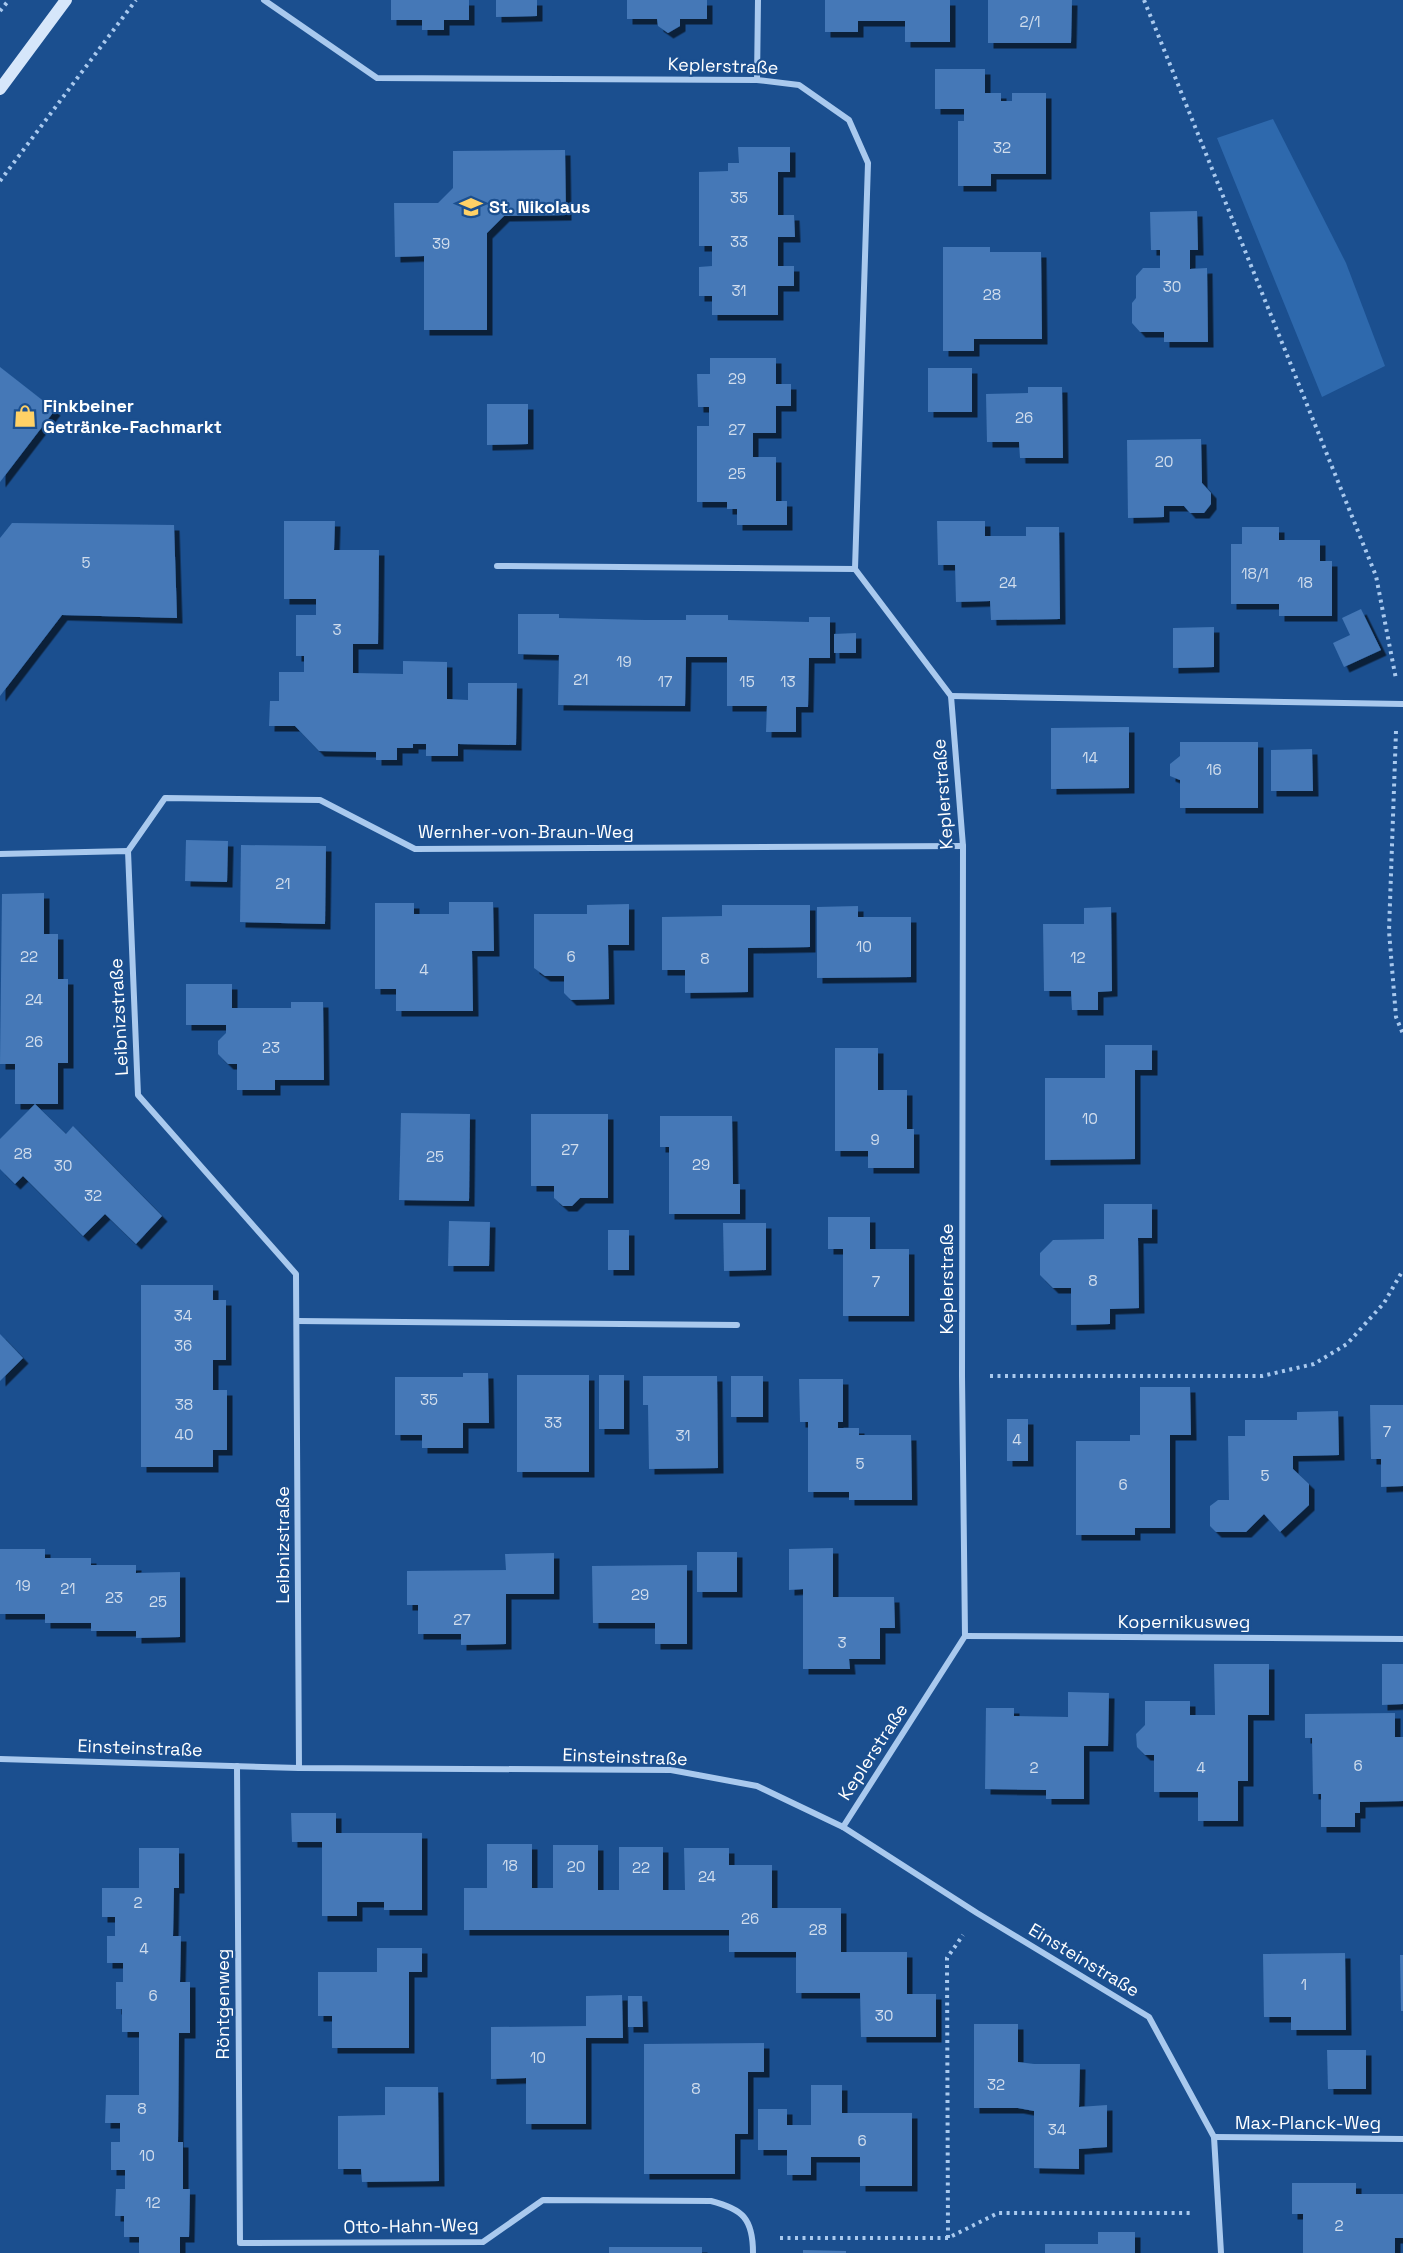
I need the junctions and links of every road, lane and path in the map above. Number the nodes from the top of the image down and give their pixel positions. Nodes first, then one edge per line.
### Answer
1 (9, 0) edge
2 (66, 0) edge
3 (136, 0) edge
4 (264, 0) edge
5 (758, 0) edge
6 (1144, 0) edge
7 (0, 11) edge
8 (757, 80) junction
9 (0, 89) edge
10 (0, 181) edge
11 (497, 566) dead end
12 (855, 569) junction
13 (951, 696) junction
14 (1400, 704) edge
15 (963, 846) junction
16 (128, 851) junction
17 (0, 854) edge
18 (1403, 1034) edge
19 (1403, 1270) edge
20 (297, 1321) junction
21 (737, 1325) dead end
22 (962, 1376) junction
23 (965, 1636) junction
24 (1403, 1639) edge
25 (0, 1758) edge
26 (237, 1766) junction
27 (299, 1768) junction
28 (843, 1827) junction
29 (977, 1913) junction
30 (1214, 2138) junction
31 (1403, 2139) edge
32 (1218, 2212) junction
33 (753, 2238) junction
34 (948, 2238) junction
35 (240, 2243) joint
36 (753, 2253) edge
37 (1221, 2253) edge

1 - 7 path
2 - 9 street
3 - 10 path
4 - 8 street, Keplerstraße
5 - 8 street
6 - 14 path
8 - 12 street, Keplerstraße
11 - 12 street
12 - 13 street
13 - 14 street
13 - 15 street, Keplerstraße
14 - 18 path
15 - 16 street, Wernher-von-Braun-Weg
15 - 22 street, Keplerstraße
16 - 17 street
16 - 20 street, Leibnizstraße
19 - 22 path
20 - 21 street
20 - 27 street, Leibnizstraße
22 - 23 street, Keplerstraße
23 - 24 street, Kopernikusweg
23 - 28 street, Keplerstraße
25 - 26 street, Einsteinstraße
26 - 27 street, Einsteinstraße
26 - 35 street, Röntgenweg
27 - 28 street, Einsteinstraße
28 - 29 street, Einsteinstraße
29 - 30 street, Einsteinstraße
29 - 34 path
30 - 31 street, Max-Planck-Weg
30 - 32 street, Einsteinstraße
32 - 34 path
32 - 37 street, Einsteinstraße
33 - 34 path
33 - 35 street, Otto-Hahn-Weg
33 - 36 street, Otto-Hahn-Weg

